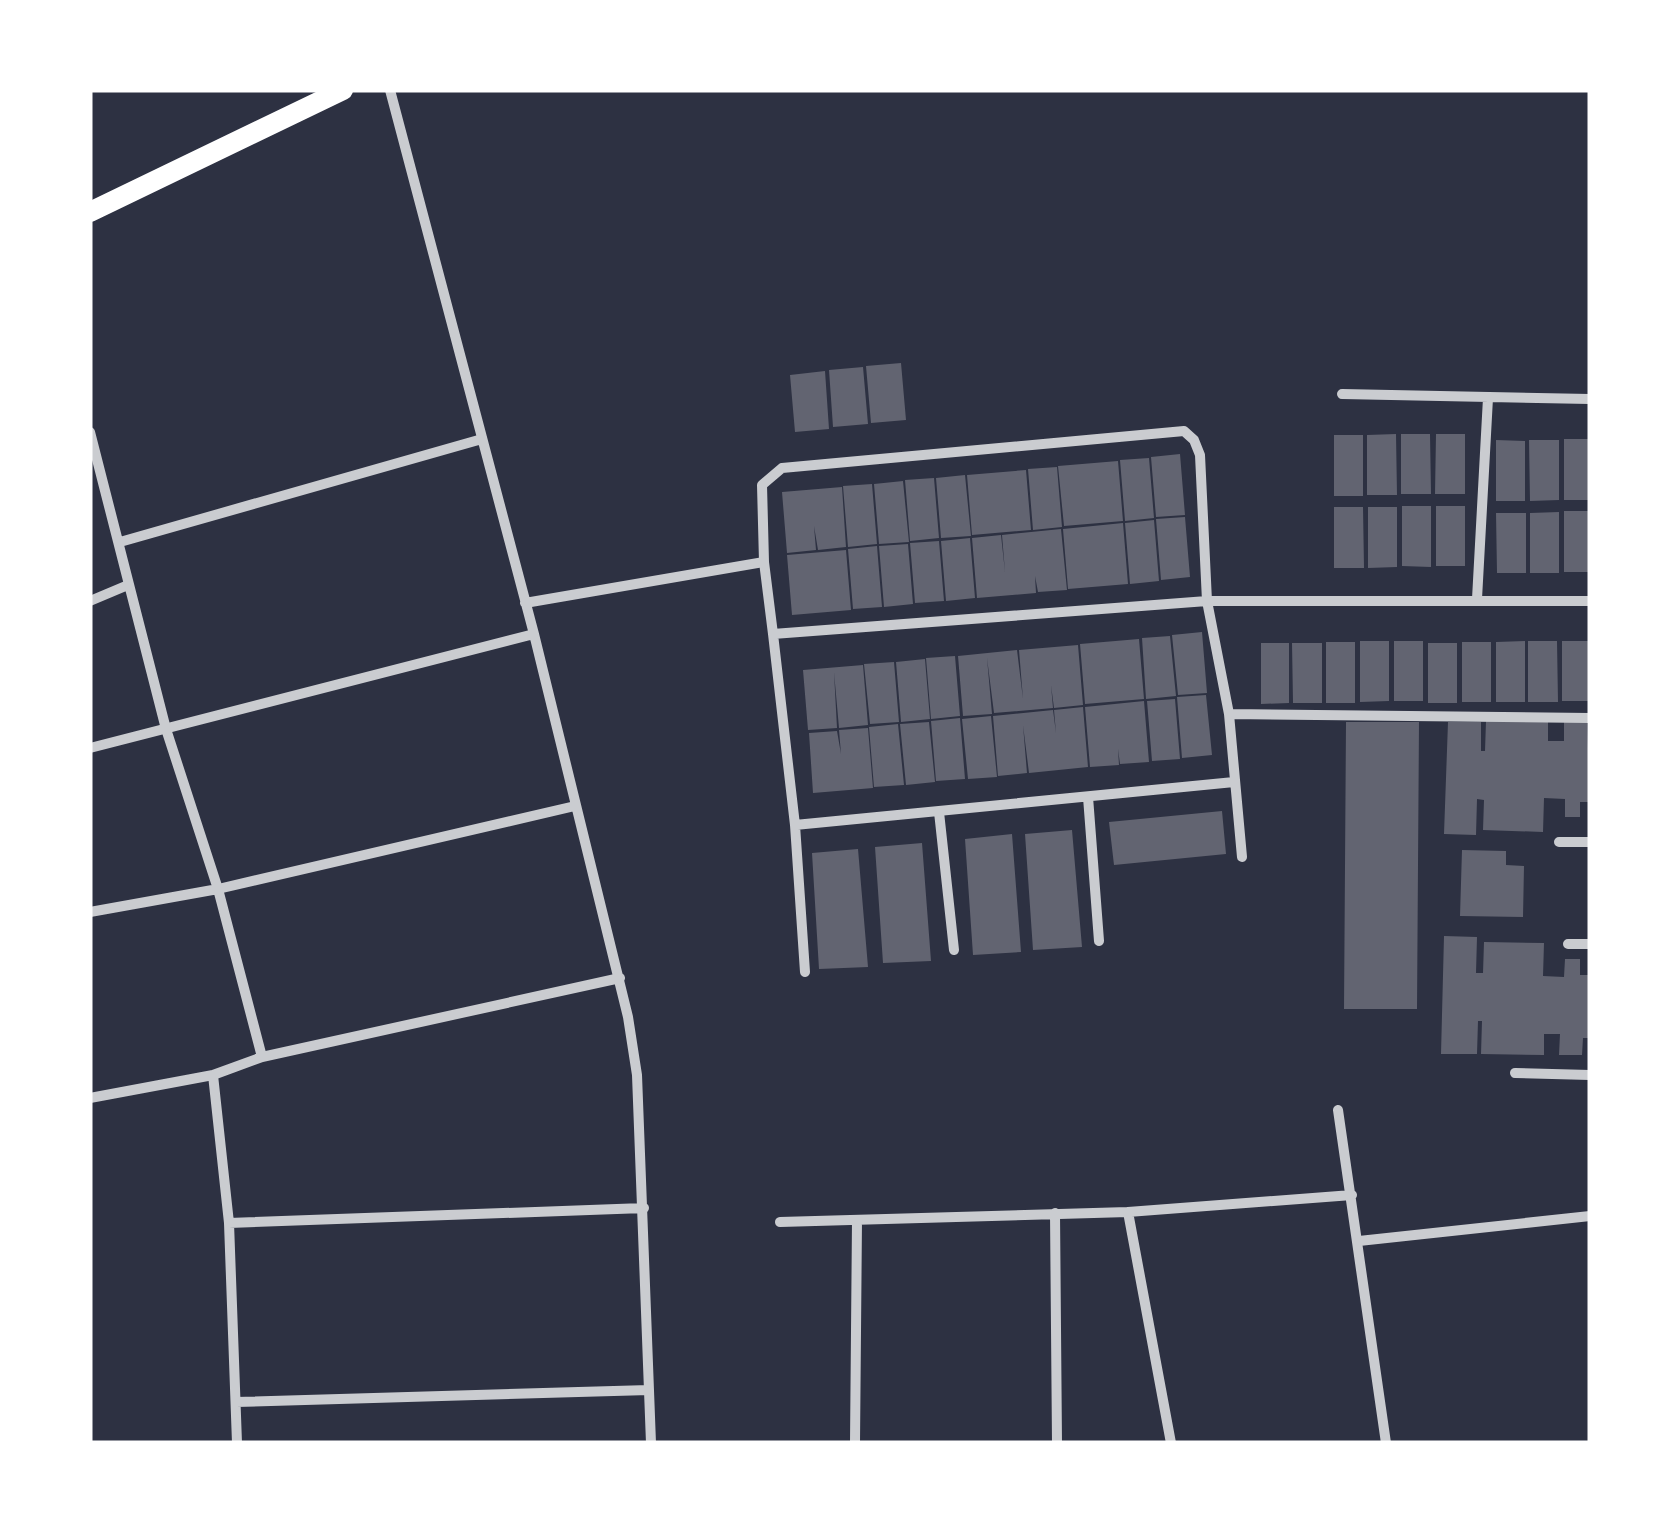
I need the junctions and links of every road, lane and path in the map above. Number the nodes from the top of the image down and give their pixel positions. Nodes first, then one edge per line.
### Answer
1 (344, 90) edge
2 (390, 90) edge
3 (90, 212) edge
4 (1342, 394) dead end
5 (1488, 398) junction
6 (1590, 399) edge
7 (90, 432) edge
8 (482, 439) junction
9 (120, 542) junction
10 (764, 562) junction
11 (128, 586) junction
12 (1478, 599) junction
13 (90, 601) edge
14 (1207, 601) junction
15 (1590, 601) edge
16 (525, 603) junction
17 (534, 634) junction
18 (773, 634) junction
19 (1229, 714) junction
20 (1590, 718) edge
21 (166, 729) junction
22 (90, 748) edge
23 (1234, 782) junction
24 (1088, 797) junction
25 (575, 806) junction
26 (939, 812) junction
27 (795, 825) junction
28 (1559, 842) dead end
29 (1590, 842) edge
30 (1242, 857) dead end
31 (218, 888) junction
32 (90, 912) edge
33 (1099, 942) dead end
34 (1568, 944) dead end
35 (1590, 944) edge
36 (954, 950) dead end
37 (805, 972) dead end
38 (620, 978) junction
39 (262, 1057) junction
40 (1515, 1073) dead end
41 (1590, 1074) edge
42 (213, 1076) junction
43 (90, 1098) edge
44 (1338, 1110) dead end
45 (1352, 1195) junction
46 (644, 1208) junction
47 (1128, 1212) junction
48 (1056, 1214) junction
49 (1590, 1216) edge
50 (856, 1220) junction
51 (780, 1222) dead end
52 (230, 1223) junction
53 (1358, 1241) junction
54 (650, 1390) junction
55 (236, 1402) junction
56 (236, 1443) edge
57 (652, 1443) edge
58 (856, 1443) edge
59 (1057, 1443) edge
60 (1171, 1443) edge
61 (1386, 1443) edge

1 - 3 main road
2 - 8 street
4 - 5 street
5 - 6 street
5 - 12 street
7 - 9 street
8 - 9 street
8 - 16 street
9 - 11 street
10 - 14 street
10 - 16 street
10 - 18 street
11 - 13 street
11 - 21 street
12 - 14 street
12 - 15 street
14 - 18 street
14 - 19 street
16 - 17 street
17 - 21 street
17 - 25 street
18 - 27 street
19 - 20 street
19 - 23 street
21 - 22 street
21 - 31 street
23 - 24 street
23 - 30 street
24 - 26 street
24 - 33 street
25 - 31 street
25 - 38 street
26 - 27 street
26 - 36 street
27 - 37 street
28 - 29 street
31 - 32 street
31 - 39 street
34 - 35 street
38 - 39 street
38 - 46 street
39 - 42 street
40 - 41 street
42 - 43 street
42 - 52 street
44 - 45 street
45 - 47 street
45 - 53 street
46 - 52 street
46 - 54 street
47 - 48 street
47 - 60 street
48 - 50 street
48 - 59 street
49 - 53 street
50 - 51 street
50 - 58 street
52 - 55 street
53 - 61 street
54 - 55 street
54 - 57 street
55 - 56 street

